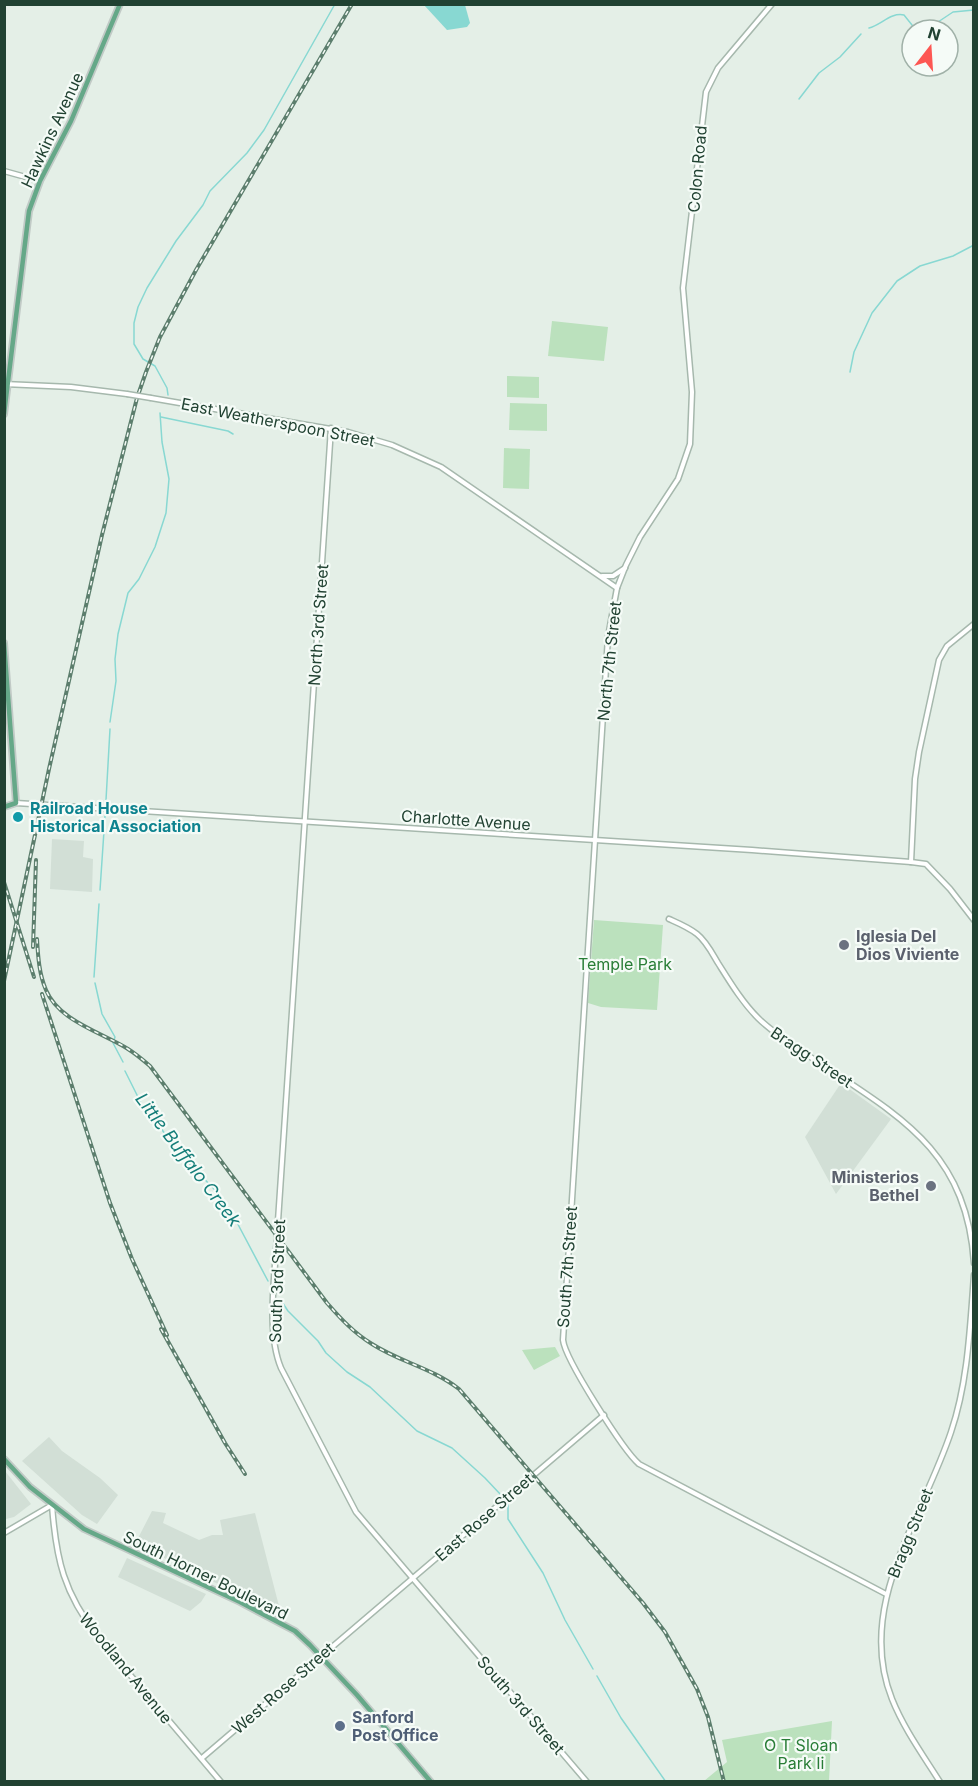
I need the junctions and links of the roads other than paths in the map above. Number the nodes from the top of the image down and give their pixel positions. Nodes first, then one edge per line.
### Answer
1 (120, 4) edge
2 (772, 4) edge
3 (4, 171) edge
4 (40, 181) junction
5 (688, 356) joint
6 (6, 384) edge
7 (4, 414) edge
8 (331, 428) junction
9 (626, 567) junction
10 (599, 576) junction
11 (617, 588) junction
12 (973, 624) edge
13 (4, 643) edge
14 (16, 803) junction
15 (4, 807) edge
16 (305, 821) junction
17 (594, 840) junction
18 (910, 862) junction
19 (669, 919) dead end
20 (974, 920) edge
21 (974, 1263) edge
22 (974, 1275) edge
23 (604, 1414) junction
24 (4, 1459) edge
25 (52, 1505) junction
26 (4, 1533) edge
27 (412, 1578) junction
28 (886, 1594) junction
29 (365, 1618) joint
30 (321, 1656) junction
31 (201, 1758) junction
32 (221, 1782) edge
33 (431, 1782) edge
34 (587, 1782) edge
35 (940, 1782) edge

1 - 4 main road, Hawkins Avenue
2 - 5 street, Colon Road
3 - 4 street
4 - 6 main road, Hawkins Avenue
5 - 9 street, North 7th Street
6 - 7 main road, Hawkins Avenue
6 - 8 street, East Weatherspoon Street, bridge
8 - 10 street, East Weatherspoon Street
8 - 16 street, North 3rd Street
9 - 10 street
9 - 11 street, North 7th Street
10 - 11 street, East Weatherspoon Street
11 - 17 street, North 7th Street
12 - 18 street
13 - 14 main road
14 - 15 main road, Charlotte Avenue
14 - 16 street, Charlotte Avenue
16 - 17 street, Charlotte Avenue
16 - 27 street, South 3rd Street
17 - 18 street, Charlotte Avenue
17 - 23 street, South 7th Street
18 - 20 street, Charlotte Avenue
19 - 21 street, Bragg Street
22 - 28 street, Bragg Street
23 - 27 street, East Rose Street
23 - 28 street, South 7th Street
24 - 25 main road, South Horner Boulevard
25 - 26 street
25 - 30 main road, South Horner Boulevard
25 - 31 street, Woodland Avenue
27 - 29 street, East Rose Street
27 - 34 street, South 3rd Street
28 - 35 street, Bragg Street
29 - 30 street, West Rose Street
30 - 31 street, West Rose Street
30 - 33 main road, South Horner Boulevard
31 - 32 street, Woodland Avenue

